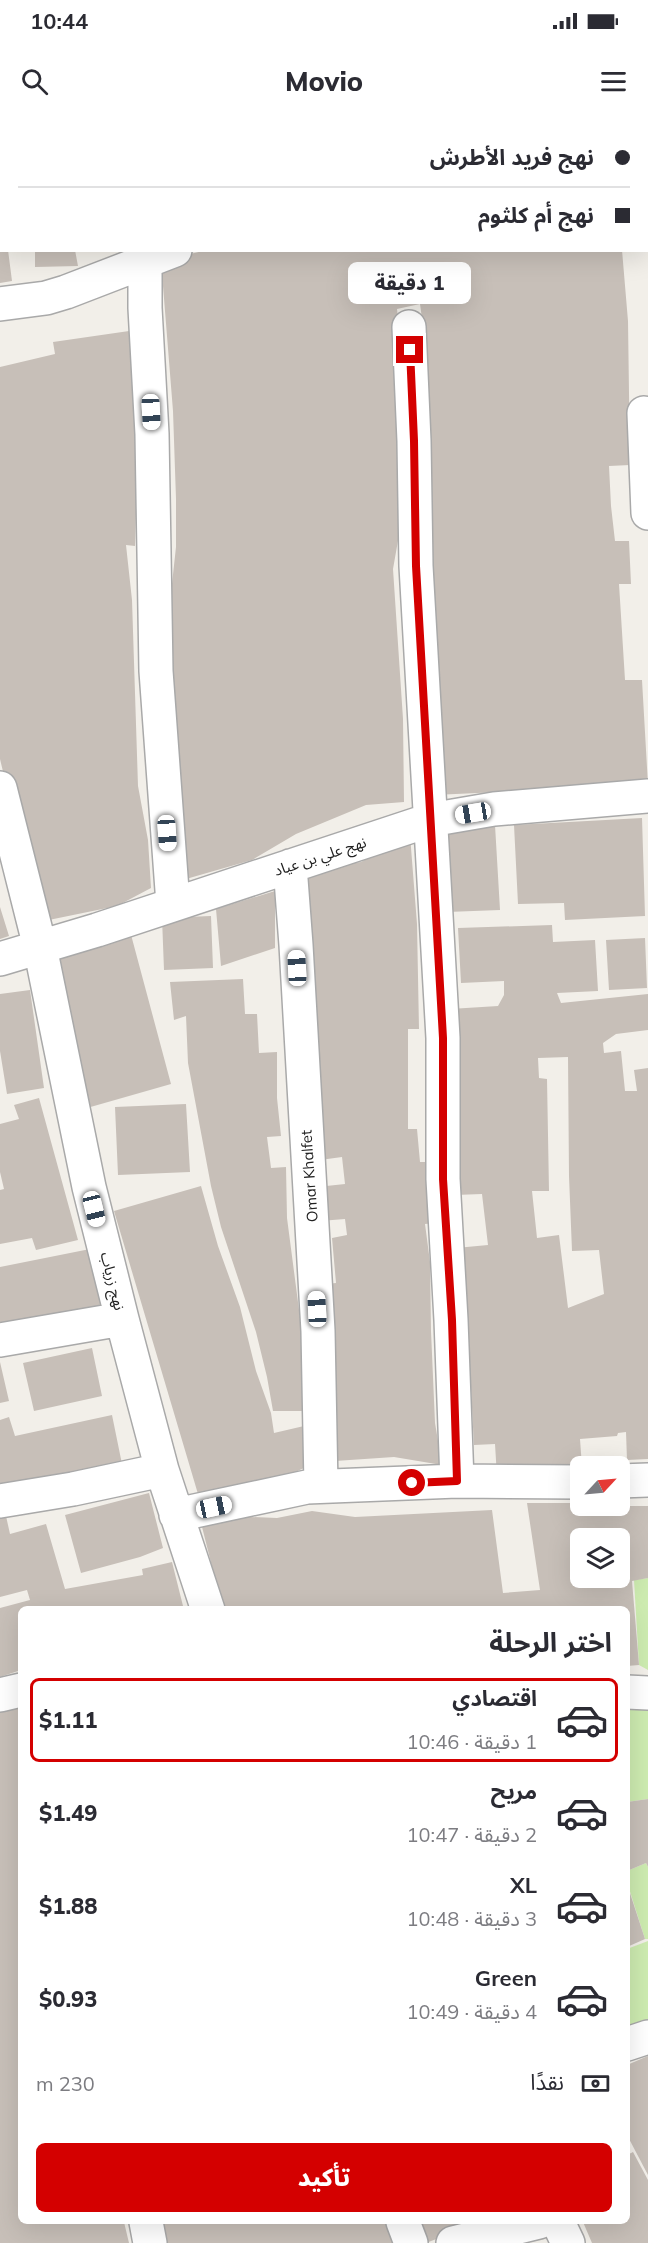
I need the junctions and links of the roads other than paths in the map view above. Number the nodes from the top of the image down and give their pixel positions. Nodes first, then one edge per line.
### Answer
1 (160, 256) edge
2 (0, 304) edge
3 (409, 327) dead end
4 (644, 413) dead end
5 (648, 513) edge
6 (0, 788) edge
7 (648, 801) edge
8 (430, 820) junction
9 (290, 866) junction
10 (173, 904) junction
11 (40, 947) junction
12 (0, 959) edge
13 (122, 1319) junction
14 (0, 1340) edge
15 (162, 1470) junction
16 (648, 1480) edge
17 (457, 1481) junction
18 (630, 1481) edge
19 (570, 1482) edge
20 (321, 1486) junction
21 (0, 1501) edge
22 (176, 1515) junction
23 (207, 1606) edge
24 (18, 1691) edge
25 (630, 1692) edge
26 (648, 1693) edge
27 (0, 1695) edge
28 (648, 2037) edge
29 (630, 2043) edge
30 (146, 2224) edge
31 (404, 2224) edge
32 (530, 2224) edge
33 (559, 2224) edge
34 (150, 2243) edge
35 (411, 2243) edge
36 (453, 2243) edge
37 (568, 2243) edge

1 - 2 street
1 - 10 street
3 - 8 street
4 - 5 street
6 - 11 street, نهج زرياب
7 - 8 street, نهج علي بن عياد
8 - 9 street, نهج علي بن عياد
8 - 17 street
9 - 10 street, نهج علي بن عياد
9 - 20 street, Omar Khalfet
10 - 11 street, نهج علي بن عياد
11 - 12 street, نهج علي بن عياد
11 - 13 street, نهج زرياب
13 - 14 street
13 - 15 street, نهج زرياب
15 - 21 street
15 - 22 street, نهج زرياب
16 - 18 street
17 - 19 street
17 - 20 street
20 - 22 street
22 - 23 street, نهج زرياب
24 - 27 street
25 - 26 street
28 - 29 street
30 - 34 street
31 - 35 street
32 - 36 street
33 - 37 street

